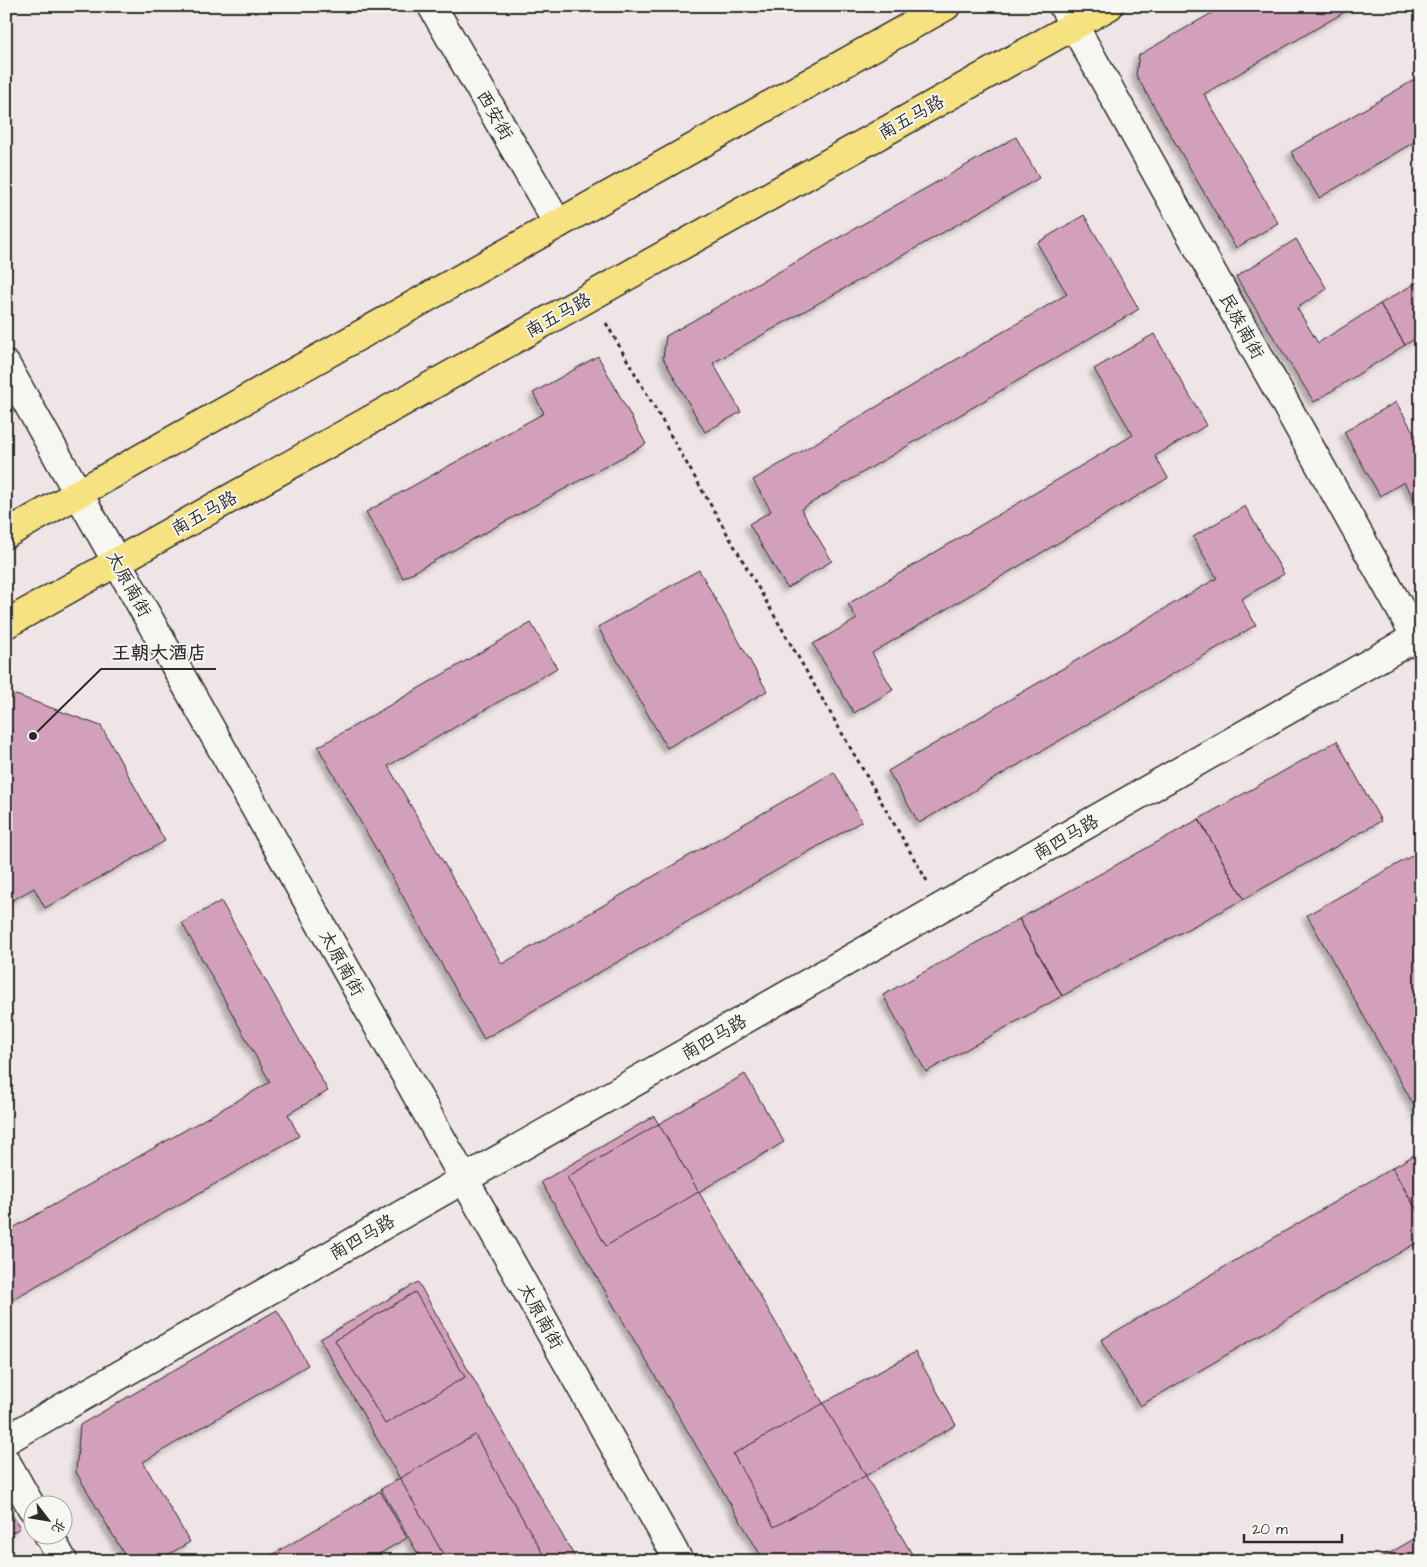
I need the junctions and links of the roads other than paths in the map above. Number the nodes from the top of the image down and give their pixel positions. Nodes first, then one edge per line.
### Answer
1 (432, 6) edge
2 (946, 6) edge
3 (1108, 6) edge
4 (1069, 16) edge
5 (558, 224) junction
6 (6, 365) edge
7 (78, 493) junction
8 (6, 534) edge
9 (117, 562) junction
10 (6, 624) edge
11 (1419, 639) edge
12 (464, 1179) junction
13 (6, 1440) edge
14 (6, 1462) edge
15 (24, 1494) edge
16 (54, 1544) edge
17 (63, 1561) edge
18 (679, 1561) edge

1 - 5 street, 西安街
2 - 5 main road
3 - 4 main road, 南五马路
4 - 9 main road, 南五马路
4 - 11 street, 民族南街
5 - 7 main road
6 - 7 street, 太原南街
7 - 8 main road
7 - 9 street, 太原南街
9 - 10 main road, 南五马路
9 - 12 street, 太原南街
11 - 12 street, 南四马路
12 - 13 street, 南四马路
12 - 18 street, 太原南街
14 - 15 street
16 - 17 street

